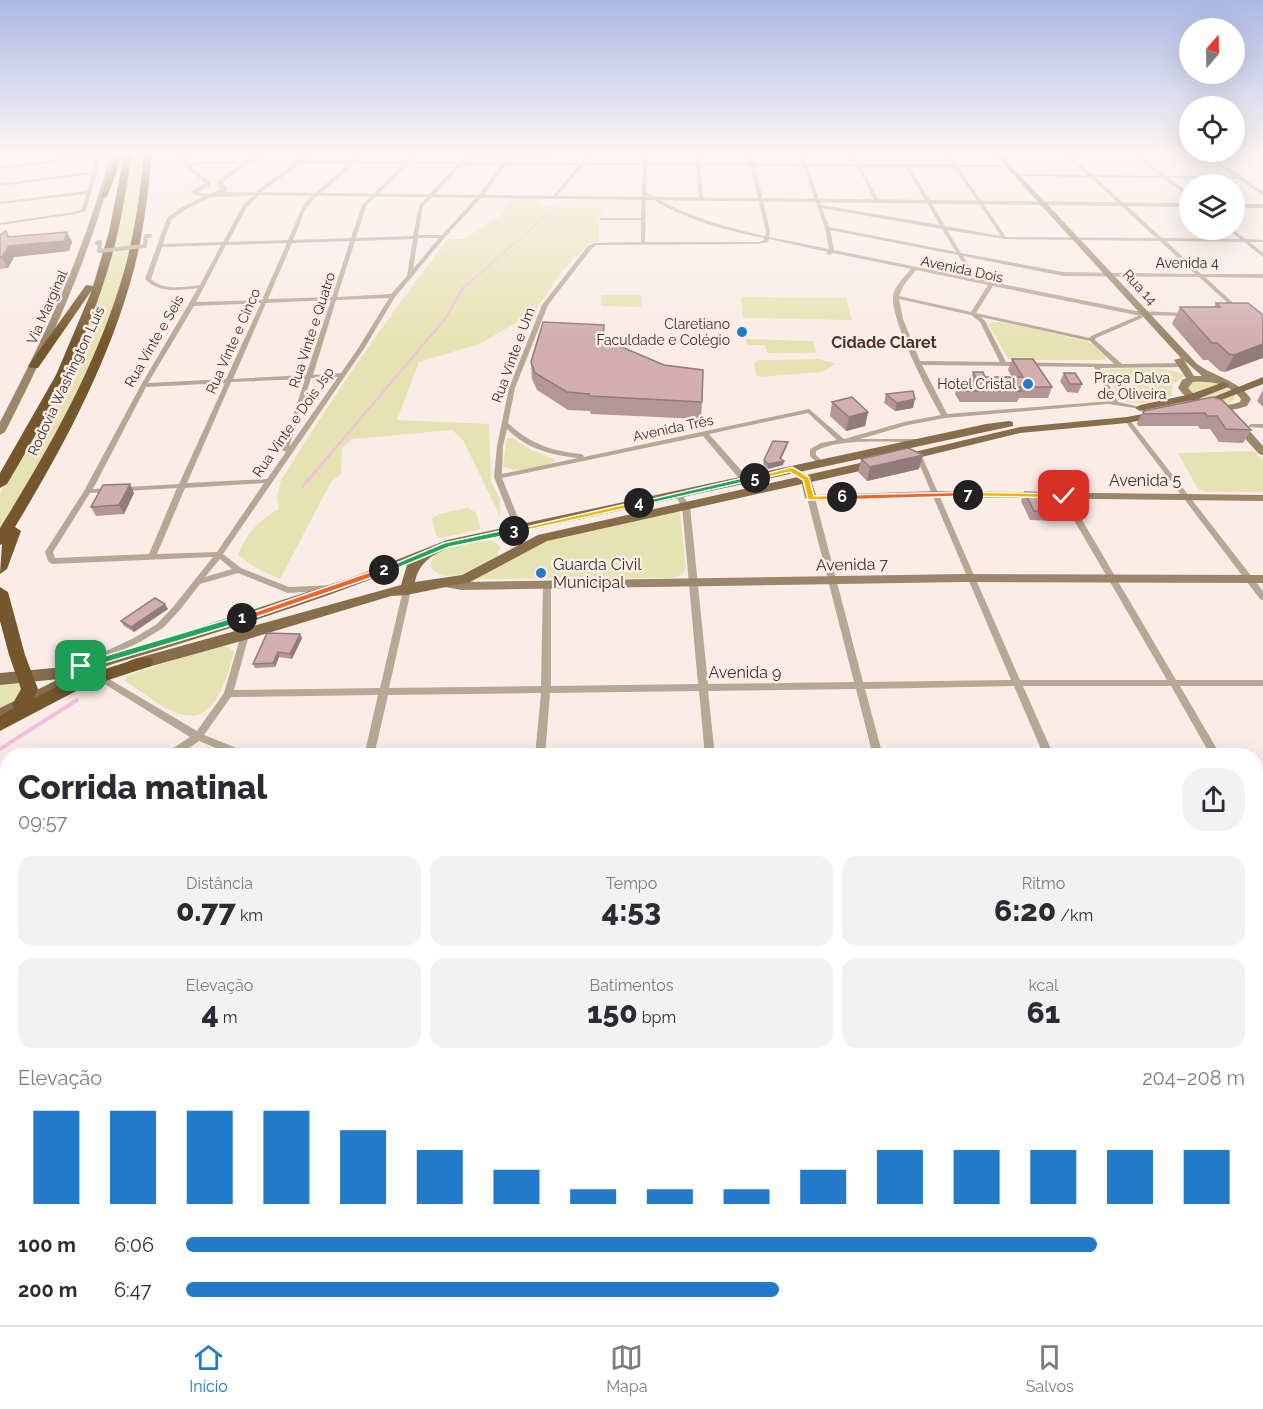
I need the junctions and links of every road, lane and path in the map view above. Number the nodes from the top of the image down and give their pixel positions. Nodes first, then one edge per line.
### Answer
1 (49, 217) edge
2 (97, 217) edge
3 (118, 217) edge
4 (140, 217) edge
5 (171, 217) edge
6 (239, 217) edge
7 (300, 217) edge
8 (361, 217) edge
9 (419, 217) edge
10 (461, 217) edge
11 (682, 217) edge
12 (765, 217) edge
13 (825, 217) edge
14 (880, 217) edge
15 (937, 217) edge
16 (990, 217) edge
17 (1051, 217) edge
18 (1135, 217) edge
19 (601, 219) dead end
20 (644, 219) joint
21 (0, 224) edge
22 (827, 228) junction
23 (944, 230) junction
24 (150, 236) dead end
25 (415, 236) junction
26 (443, 236) junction
27 (354, 238) junction
28 (1005, 238) junction
29 (767, 239) junction
30 (1072, 239) junction
31 (291, 240) junction
32 (1161, 240) junction
33 (1179, 240) edge
34 (1245, 240) joint
35 (1263, 241) edge
36 (97, 243) dead end
37 (226, 243) junction
38 (643, 243) junction
39 (161, 246) junction
40 (830, 252) junction
41 (960, 254) junction
42 (1263, 255) edge
43 (107, 258) junction
44 (913, 270) junction
45 (1101, 275) junction
46 (1110, 275) junction
47 (1200, 275) junction
48 (1263, 276) edge
49 (409, 277) junction
50 (975, 280) junction
51 (201, 286) junction
52 (989, 286) junction
53 (393, 296) junction
54 (896, 297) junction
55 (335, 299) junction
56 (264, 302) junction
57 (192, 304) junction
58 (973, 314) junction
59 (1141, 314) junction
60 (1200, 314) edge
61 (1232, 314) edge
62 (1092, 340) junction
63 (919, 363) junction
64 (1004, 364) junction
65 (1183, 365) junction
66 (34, 366) junction
67 (1096, 366) junction
68 (1120, 366) junction
69 (1263, 369) edge
70 (341, 375) junction
71 (308, 377) junction
72 (1191, 379) junction
73 (1263, 380) edge
74 (230, 381) junction
75 (1223, 382) junction
76 (144, 385) junction
77 (1239, 390) junction
78 (1191, 398) junction
79 (1115, 403) junction
80 (1241, 405) junction
81 (1210, 406) junction
82 (1139, 408) junction
83 (945, 416) junction
84 (1127, 420) junction
85 (504, 423) junction
86 (1251, 426) junction
87 (1263, 426) edge
88 (0, 432) edge
89 (704, 433) junction
90 (930, 439) junction
91 (1263, 439) edge
92 (842, 441) junction
93 (1263, 452) edge
94 (918, 454) junction
95 (592, 457) junction
96 (282, 461) junction
97 (820, 463) junction
98 (792, 469) junction
99 (39, 473) junction
100 (498, 477) junction
101 (806, 479) junction
102 (745, 480) junction
103 (268, 481) junction
104 (0, 484) edge
105 (180, 485) junction
106 (88, 491) junction
107 (716, 493) junction
108 (937, 494) junction
109 (1064, 496) junction
110 (1189, 497) junction
111 (811, 498) junction
112 (1263, 498) edge
113 (682, 500) junction
114 (651, 501) junction
115 (660, 511) junction
116 (519, 530) junction
117 (489, 537) junction
118 (0, 540) edge
119 (431, 550) junction
120 (219, 554) junction
121 (152, 556) junction
122 (502, 558) junction
123 (0, 569) edge
124 (238, 570) junction
125 (1110, 577) junction
126 (973, 578) junction
127 (1249, 579) junction
128 (1263, 579) edge
129 (832, 582) junction
130 (195, 583) junction
131 (443, 583) junction
132 (695, 584) junction
133 (547, 585) junction
134 (336, 588) junction
135 (407, 590) junction
136 (0, 592) edge
137 (1263, 597) edge
138 (160, 626) junction
139 (245, 635) junction
140 (170, 642) junction
141 (145, 662) junction
142 (81, 666) junction
143 (25, 676) junction
144 (101, 678) junction
145 (0, 679) edge
146 (1172, 682) junction
147 (1018, 683) junction
148 (1263, 683) edge
149 (860, 686) junction
150 (704, 687) junction
151 (546, 690) junction
152 (384, 692) junction
153 (228, 694) junction
154 (21, 705) junction
155 (0, 715) edge
156 (0, 724) edge
157 (198, 736) junction
158 (181, 748) edge
159 (226, 748) edge
160 (371, 748) edge
161 (541, 748) edge
162 (709, 748) edge
163 (876, 748) edge
164 (1046, 748) edge
165 (1211, 748) edge

1 - 21 street
2 - 66 main road, Via Marginal
3 - 43 highway, Rodovia Washington Luís
4 - 99 highway, Rodovia Washington Luís
5 - 39 street
6 - 37 street, Rua Vinte e Seis
7 - 31 street, Rua Vinte e Cinco
8 - 27 street, Rua Vinte e Quatro
9 - 25 street
10 - 26 street, Rua Vinte e Dois Jsp
11 - 29 street, Avenida Dois
12 - 29 street
13 - 22 street
14 - 23 street
15 - 23 street
16 - 28 street
17 - 30 main road, Rua 14
18 - 32 street
19 - 20 street
20 - 38 street
22 - 40 street
22 - 41 street, Avenida 4
23 - 28 street
23 - 41 street
24 - 36 street, bridge
25 - 26 street
25 - 27 street
25 - 49 street
26 - 49 street, Rua Vinte e Dois Jsp
27 - 31 street
27 - 55 street, Rua Vinte e Quatro
28 - 30 street
29 - 38 street
29 - 40 street, Avenida Dois
30 - 32 street
30 - 45 main road, Rua 14
30 - 46 main road, Rua 14
31 - 37 street
31 - 56 street, Rua Vinte e Cinco
32 - 33 street
32 - 47 street
34 - 35 street
34 - 42 street
37 - 39 street
37 - 51 street, Rua Vinte e Seis
38 - 85 street, Rua Vinte e Um
39 - 51 street
40 - 44 street, Avenida Dois
41 - 45 street, Avenida 4
41 - 50 street
43 - 66 highway
43 - 104 highway, Rodovia Washington Luís
44 - 50 street, Avenida Dois
44 - 52 street, Avenida Dois
44 - 54 street
45 - 46 street, Avenida 4
45 - 59 main road, Rua 14
46 - 47 street, Avenida 4
46 - 59 main road, Rua 14
47 - 48 street, Avenida 4
47 - 61 street
49 - 53 street, Rua Vinte e Dois Jsp
50 - 52 street, Avenida Dois
51 - 57 street, Rua Vinte e Seis
52 - 58 street
52 - 59 street, Avenida Dois
53 - 55 street
53 - 70 street, Rua Vinte e Dois Jsp
54 - 58 street
54 - 63 street
55 - 56 street
55 - 71 street, Rua Vinte e Quatro
56 - 57 street
56 - 74 street, Rua Vinte e Cinco
57 - 76 street, Rua Vinte e Seis
58 - 62 street
58 - 64 street
59 - 60 street
59 - 62 street
59 - 65 main road, Rua 14
59 - 75 main road, Rua 14
62 - 68 street
63 - 64 street
63 - 83 street
64 - 67 street
65 - 68 street
65 - 72 main road, Rua 14
66 - 88 main road, Via Marginal
67 - 68 street
67 - 79 street
69 - 75 main road
70 - 71 street
70 - 96 street, Rua Vinte e Dois Jsp
71 - 74 street
71 - 96 street, Rua Vinte e Quatro
72 - 75 main road
72 - 78 main road
73 - 77 main road
74 - 76 street
74 - 105 street, Rua Vinte e Cinco
75 - 77 main road, Rua 14
75 - 78 main road
76 - 106 street, Rua Vinte e Seis
77 - 80 main road
77 - 81 main road
78 - 81 main road
78 - 82 main road
79 - 82 street
79 - 83 street
80 - 81 main road
80 - 86 main road
81 - 84 main road
81 - 93 main road
82 - 90 main road
83 - 92 street
84 - 94 main road
84 - 110 street
85 - 95 street
85 - 100 street, Rua Vinte e Um
86 - 87 street
86 - 91 main road
89 - 92 street, Avenida Três
89 - 95 street, Avenida Três
89 - 102 street
90 - 92 street
90 - 97 main road
92 - 97 street
94 - 101 main road
94 - 108 street
95 - 100 street, Avenida Três
96 - 103 street, Rua Vinte e Dois Jsp
97 - 98 main road
98 - 101 main road
98 - 102 main road
99 - 118 highway, Rodovia Washington Luís
99 - 123 highway
100 - 116 street, Rua Vinte e Um
101 - 107 main road
101 - 111 main road
102 - 107 main road
103 - 105 street
103 - 120 street, Rua Vinte e Dois Jsp
105 - 106 street
105 - 121 street, Rua Vinte e Cinco
106 - 121 street, Rua Vinte e Seis
107 - 113 main road
108 - 109 main road, Avenida 5
108 - 111 main road, Avenida 5
108 - 126 street
109 - 110 main road, Avenida 5
109 - 125 street
110 - 112 main road, Avenida 5
110 - 127 street
111 - 129 street
113 - 114 main road
113 - 115 main road
113 - 132 street
114 - 115 main road
114 - 116 main road
115 - 122 main road
116 - 117 main road
116 - 122 main road
117 - 119 main road
117 - 122 main road
119 - 131 main road
119 - 134 main road
119 - 135 main road
120 - 121 street
120 - 124 street
120 - 130 street, Rua Vinte e Dois Jsp
122 - 131 main road
124 - 130 street
124 - 134 street
125 - 126 main road, Avenida 7
125 - 127 main road, Avenida 7
125 - 146 street
126 - 129 main road, Avenida 7
126 - 147 street
127 - 128 main road, Avenida 7
127 - 137 street
129 - 132 main road, Avenida 7
129 - 149 street
130 - 138 street, Rua Vinte e Dois Jsp
131 - 133 main road, Avenida 7
131 - 135 main road
132 - 133 main road, Avenida 7
132 - 150 street
133 - 151 street
134 - 140 main road
135 - 139 main road
135 - 152 street
136 - 143 highway
138 - 140 street
138 - 142 street, Rua Vinte e Dois Jsp
139 - 141 main road
139 - 153 street
140 - 142 main road
141 - 144 highway
141 - 154 main road
142 - 143 main road
143 - 145 main road
143 - 154 highway
144 - 156 highway
144 - 157 street
146 - 147 street, Avenida 9
146 - 148 street, Avenida 9
146 - 165 street
147 - 149 street, Avenida 9
147 - 164 street
149 - 150 street, Avenida 9
149 - 163 street
150 - 151 street, Avenida 9
150 - 162 street
151 - 152 street, Avenida 9
151 - 161 street
152 - 153 street, Avenida 9
152 - 160 street
153 - 157 street
154 - 155 main road
157 - 158 street
157 - 159 street

